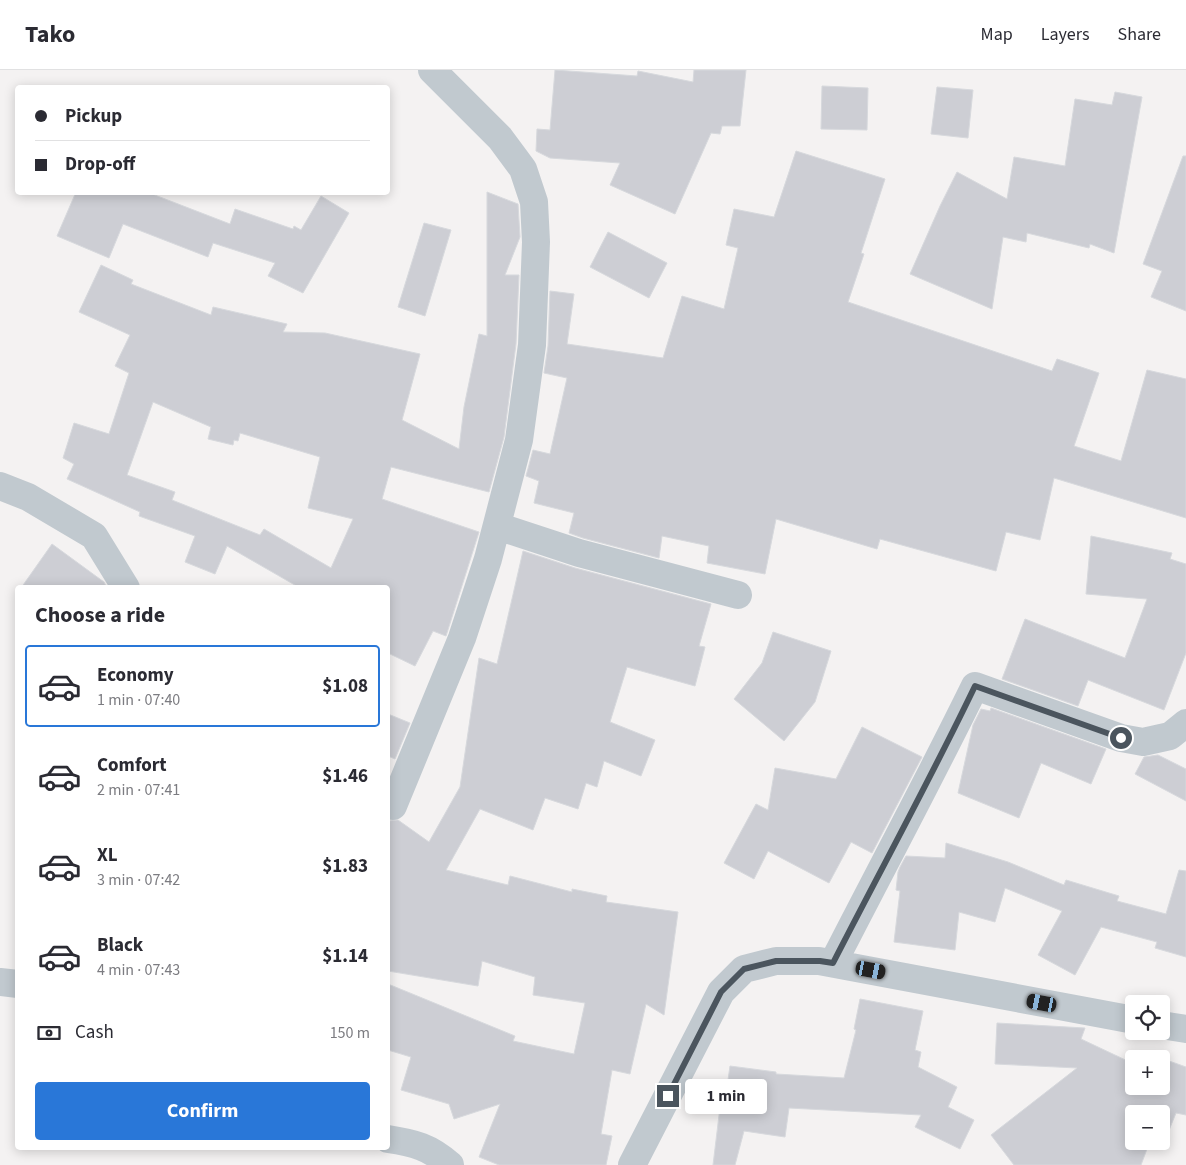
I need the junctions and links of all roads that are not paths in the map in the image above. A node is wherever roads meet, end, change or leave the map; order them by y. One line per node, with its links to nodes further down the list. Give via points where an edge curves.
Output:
1 (432, 70): 3 (street, via 500,138 523,169 534,202 536,242 532,345 519,440)
2 (0, 486): 4 (street, via 28,497 94,536)
3 (497, 526): 5 (street, via 579,553); 7 (street, via 462,638)
4 (124, 585)
5 (738, 595)
6 (1186, 723): 8 (street, via 1170,736 1142,742 1121,738 975,686)
7 (393, 806)
8 (833, 963): 11 (street); 16 (street, via 776,961 744,969 721,992)
9 (0, 982): 10 (street)
10 (15, 984)
11 (1125, 1018)
12 (1170, 1026): 13 (street)
13 (1186, 1029)
14 (390, 1139): 15 (street, via 436,1152)
15 (450, 1165)
16 (632, 1165)

